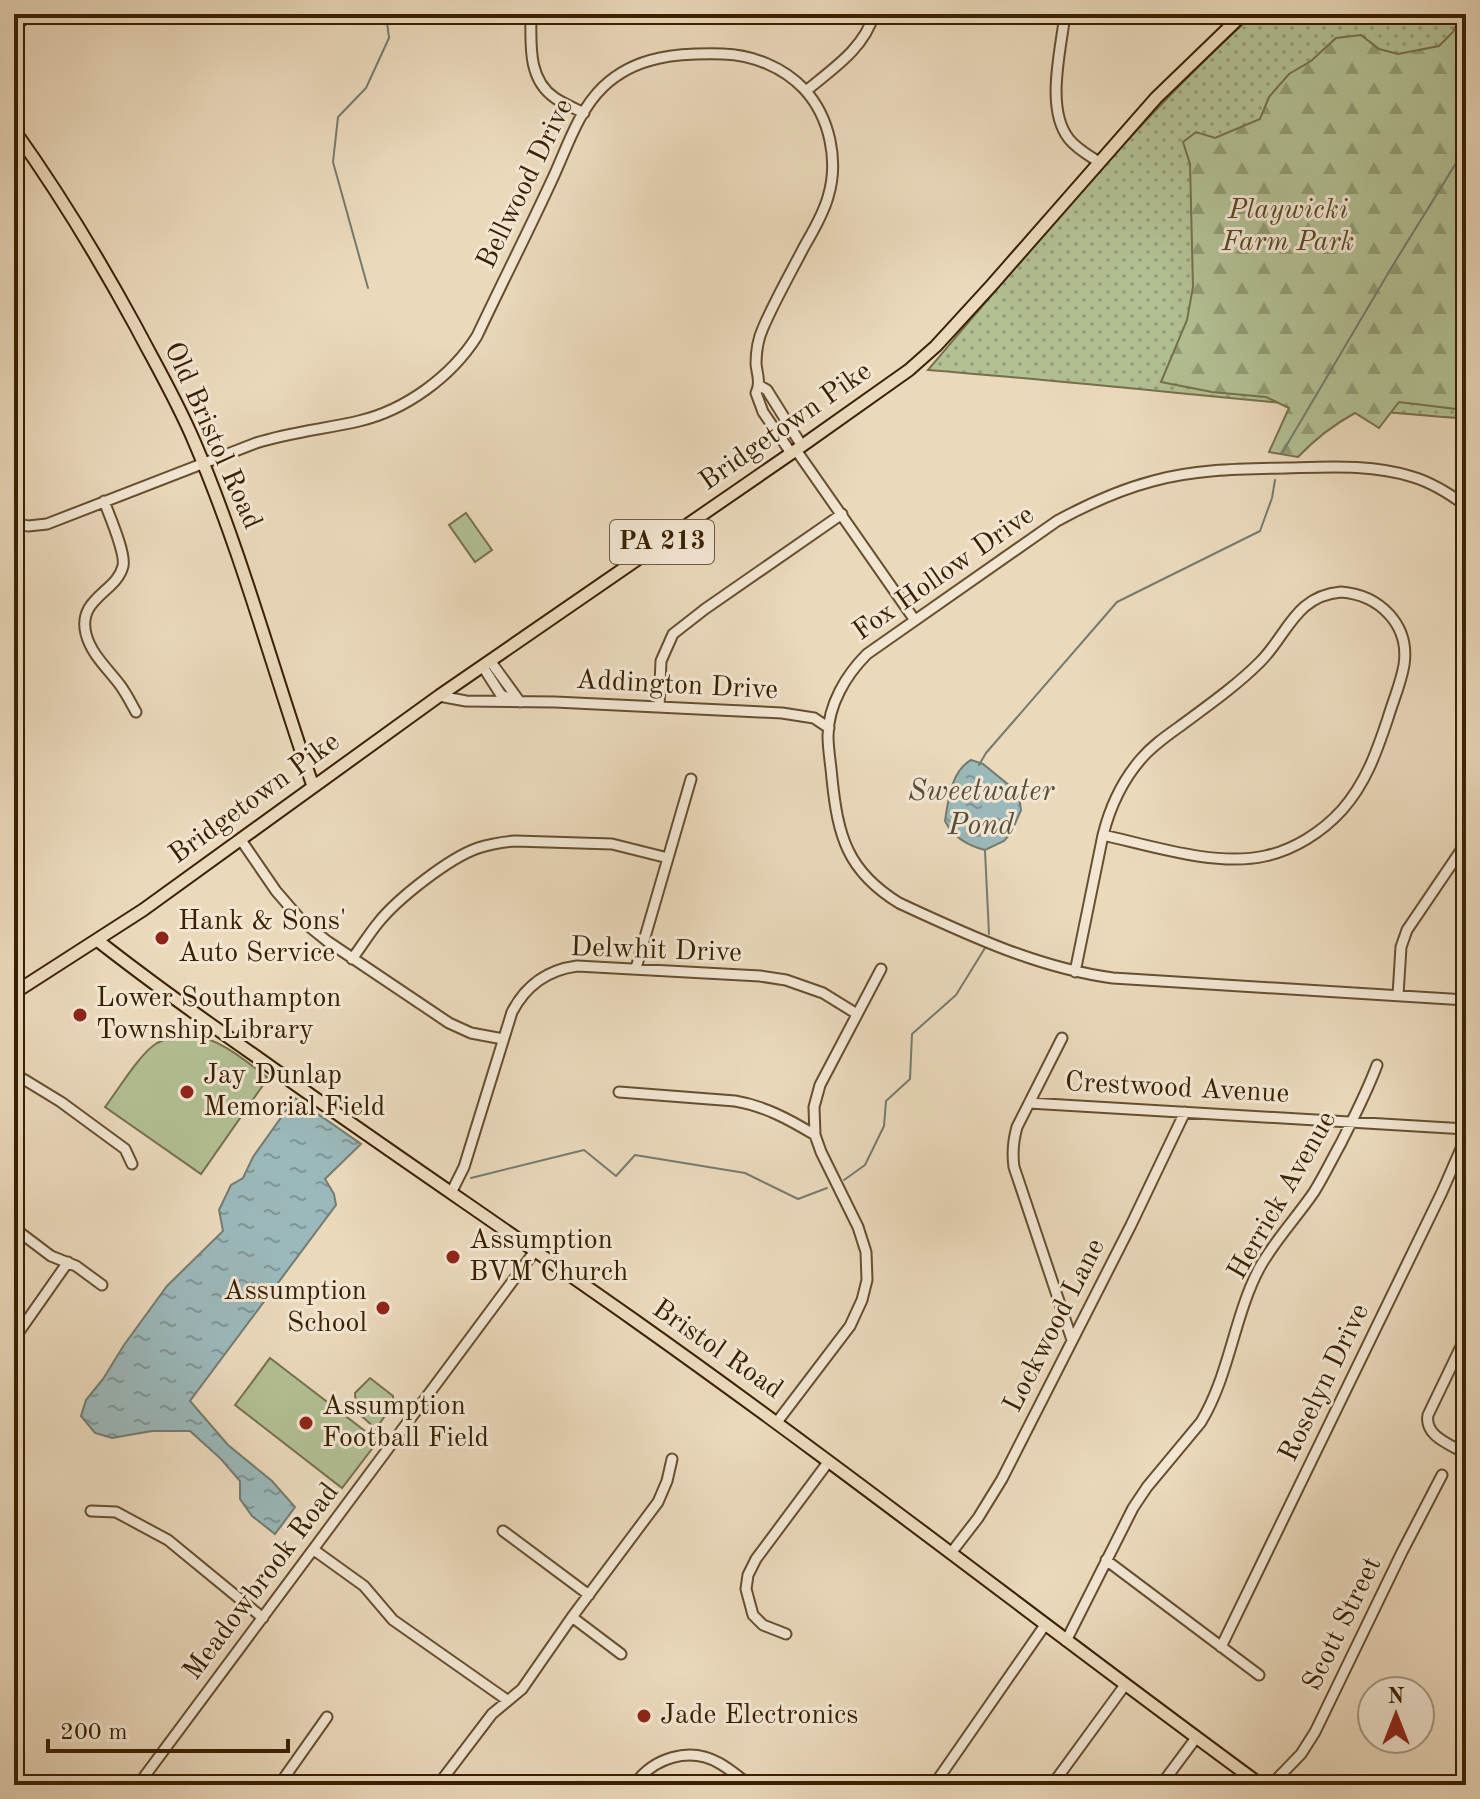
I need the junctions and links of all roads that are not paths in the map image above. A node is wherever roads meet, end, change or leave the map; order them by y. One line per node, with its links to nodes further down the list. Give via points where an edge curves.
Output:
1 (531, 14): 6 (street, via 535,73 555,98)
2 (874, 14): 5 (street, via 857,46)
3 (1065, 14): 8 (street, via 1058,118 1075,146)
4 (1243, 14): 8 (main road, Bridgetown Pike / PA 213)
5 (806, 91): 6 (street, Bellwood Drive, via 763,61 725,54 669,55 617,76); 9 (street, Bellwood Drive, via 827,129 832,156 829,195 761,332 756,355 761,407)
6 (584, 113): 10 (street, Bellwood Drive, via 477,336 447,374 381,415 270,439)
7 (14, 130): 10 (main road, Old Bristol Road, via 117,292)
8 (1099, 162): 9 (main road, Bridgetown Pike / PA 213, via 936,346)
9 (796, 450): 13 (street, Bellwood Drive); 16 (main road, Bridgetown Pike / PA 213)
10 (203, 463): 11 (street, Bellwood Drive); 23 (main road, Old Bristol Road)
11 (104, 501): 14 (street, Bellwood Drive, via 47,524); 20 (street, via 123,565 93,602 85,625 90,644)
12 (1466, 506): 15 (street, Fox Hollow Drive, via 1415,477 1367,468 1217,470 1173,476 1117,493 1057,521)
13 (842, 514): 15 (street, Bellwood Drive); 19 (street, via 673,634 661,661)
14 (14, 523)
15 (914, 619): 21 (street, Fox Hollow Drive, via 857,664 836,698)
16 (487, 664): 17 (main road, Bridgetown Pike / PA 213); 18 (street, via 501,695)
17 (439, 696): 18 (street, Addington Drive); 23 (main road, Bridgetown Pike / PA 213)
18 (520, 702): 19 (street, Addington Drive)
19 (659, 707): 21 (street, Addington Drive, via 782,713 814,718)
20 (136, 712)
21 (829, 728): 32 (street, Fox Hollow Drive, via 841,835 873,884 917,911 1021,956)
22 (691, 779): 27 (street)
23 (313, 786): 25 (main road, Bridgetown Pike / PA 213)
24 (1103, 835): 24 (street, via 1239,860 1267,856 1315,834 1351,799 1376,752 1404,664 1394,620 1381,606 1351,593 1333,593 1306,605 1249,673 1144,756 1116,798); 32 (street)
25 (241, 840): 28 (main road, Bridgetown Pike / PA 213); 29 (street, via 301,920)
26 (1466, 843): 34 (street, via 1407,930)
27 (668, 858): 29 (street, via 612,844 515,841 477,848 394,905); 30 (street)
28 (97, 940): 33 (main road, Bridgetown Pike / PA 213); 49 (main road, Bristol Road)
29 (352, 959): 38 (street, via 456,1027)
30 (636, 968): 36 (street, Delwhit Drive, via 786,980 823,993); 38 (street, Delwhit Drive, via 577,966 547,974 517,1003)
31 (881, 969): 36 (street)
32 (1075, 972): 34 (street, Fox Hollow Drive)
33 (14, 993)
34 (1398, 995): 35 (street, Fox Hollow Drive)
35 (1466, 1000)
36 (857, 1014): 46 (street, via 816,1096)
37 (1062, 1038): 42 (street)
38 (503, 1039): 49 (street, Delwhit Drive)
39 (1377, 1065): 44 (street, Herrick Avenue)
40 (14, 1075): 48 (street, via 125,1149)
41 (619, 1092): 46 (street, via 754,1104)
42 (1029, 1103): 43 (street, Crestwood Avenue); 56 (street, via 1014,1137 1014,1167)
43 (1185, 1112): 44 (street, Crestwood Avenue); 56 (street, Lockwood Lane)
44 (1352, 1122): 45 (street, Crestwood Avenue); 66 (street, Herrick Avenue, via 1314,1193 1260,1268 1208,1411 1139,1498)
45 (1466, 1129)
46 (815, 1135): 57 (street, via 858,1227 867,1280 850,1326)
47 (1466, 1137): 73 (street, Roselyn Drive)
48 (132, 1164)
49 (451, 1193): 51 (main road, Bristol Road)
50 (14, 1228): 52 (street)
51 (535, 1251): 57 (main road, Bristol Road); 64 (street, Meadowbrook Road)
52 (68, 1262): 53 (street); 55 (street)
53 (102, 1285)
54 (1466, 1336): 58 (street, via 1427,1419 1430,1431)
55 (14, 1339)
56 (1072, 1340): 65 (street, Lockwood Lane, via 996,1489)
57 (777, 1422): 60 (main road, Bristol Road)
58 (1466, 1454)
59 (672, 1459): 67 (street, via 658,1502)
60 (829, 1461): 65 (main road, Bristol Road); 71 (street, via 748,1575 753,1615)
61 (1442, 1475): 89 (street, Scott Street, via 1315,1732)
62 (91, 1511): 69 (street, via 116,1512 168,1540)
63 (503, 1531): 67 (street)
64 (314, 1550): 69 (street, Meadowbrook Road); 77 (street, via 364,1586 393,1620)
65 (951, 1553): 70 (main road, Bristol Road)
66 (1106, 1560): 72 (street, Herrick Avenue); 73 (street)
67 (589, 1595): 68 (street)
68 (572, 1617): 74 (street); 77 (street, via 522,1689)
69 (263, 1618): 80 (street, Meadowbrook Road)
70 (1045, 1625): 72 (main road, Bristol Road); 85 (street)
71 (786, 1634)
72 (1066, 1641): 76 (main road, Bristol Road)
73 (1221, 1647): 75 (street)
74 (621, 1654)
75 (1259, 1675)
76 (1125, 1685): 79 (main road, Bristol Road); 86 (street)
77 (507, 1700): 82 (street)
78 (327, 1717): 81 (street)
79 (1196, 1738): 87 (street); 88 (main road, Bristol Road)
80 (138, 1785)
81 (279, 1785)
82 (438, 1785)
83 (634, 1785): 84 (street, via 656,1764 690,1755 721,1764)
84 (750, 1785)
85 (934, 1785)
86 (1052, 1785)
87 (1161, 1785)
88 (1261, 1785)
89 (1271, 1785)

